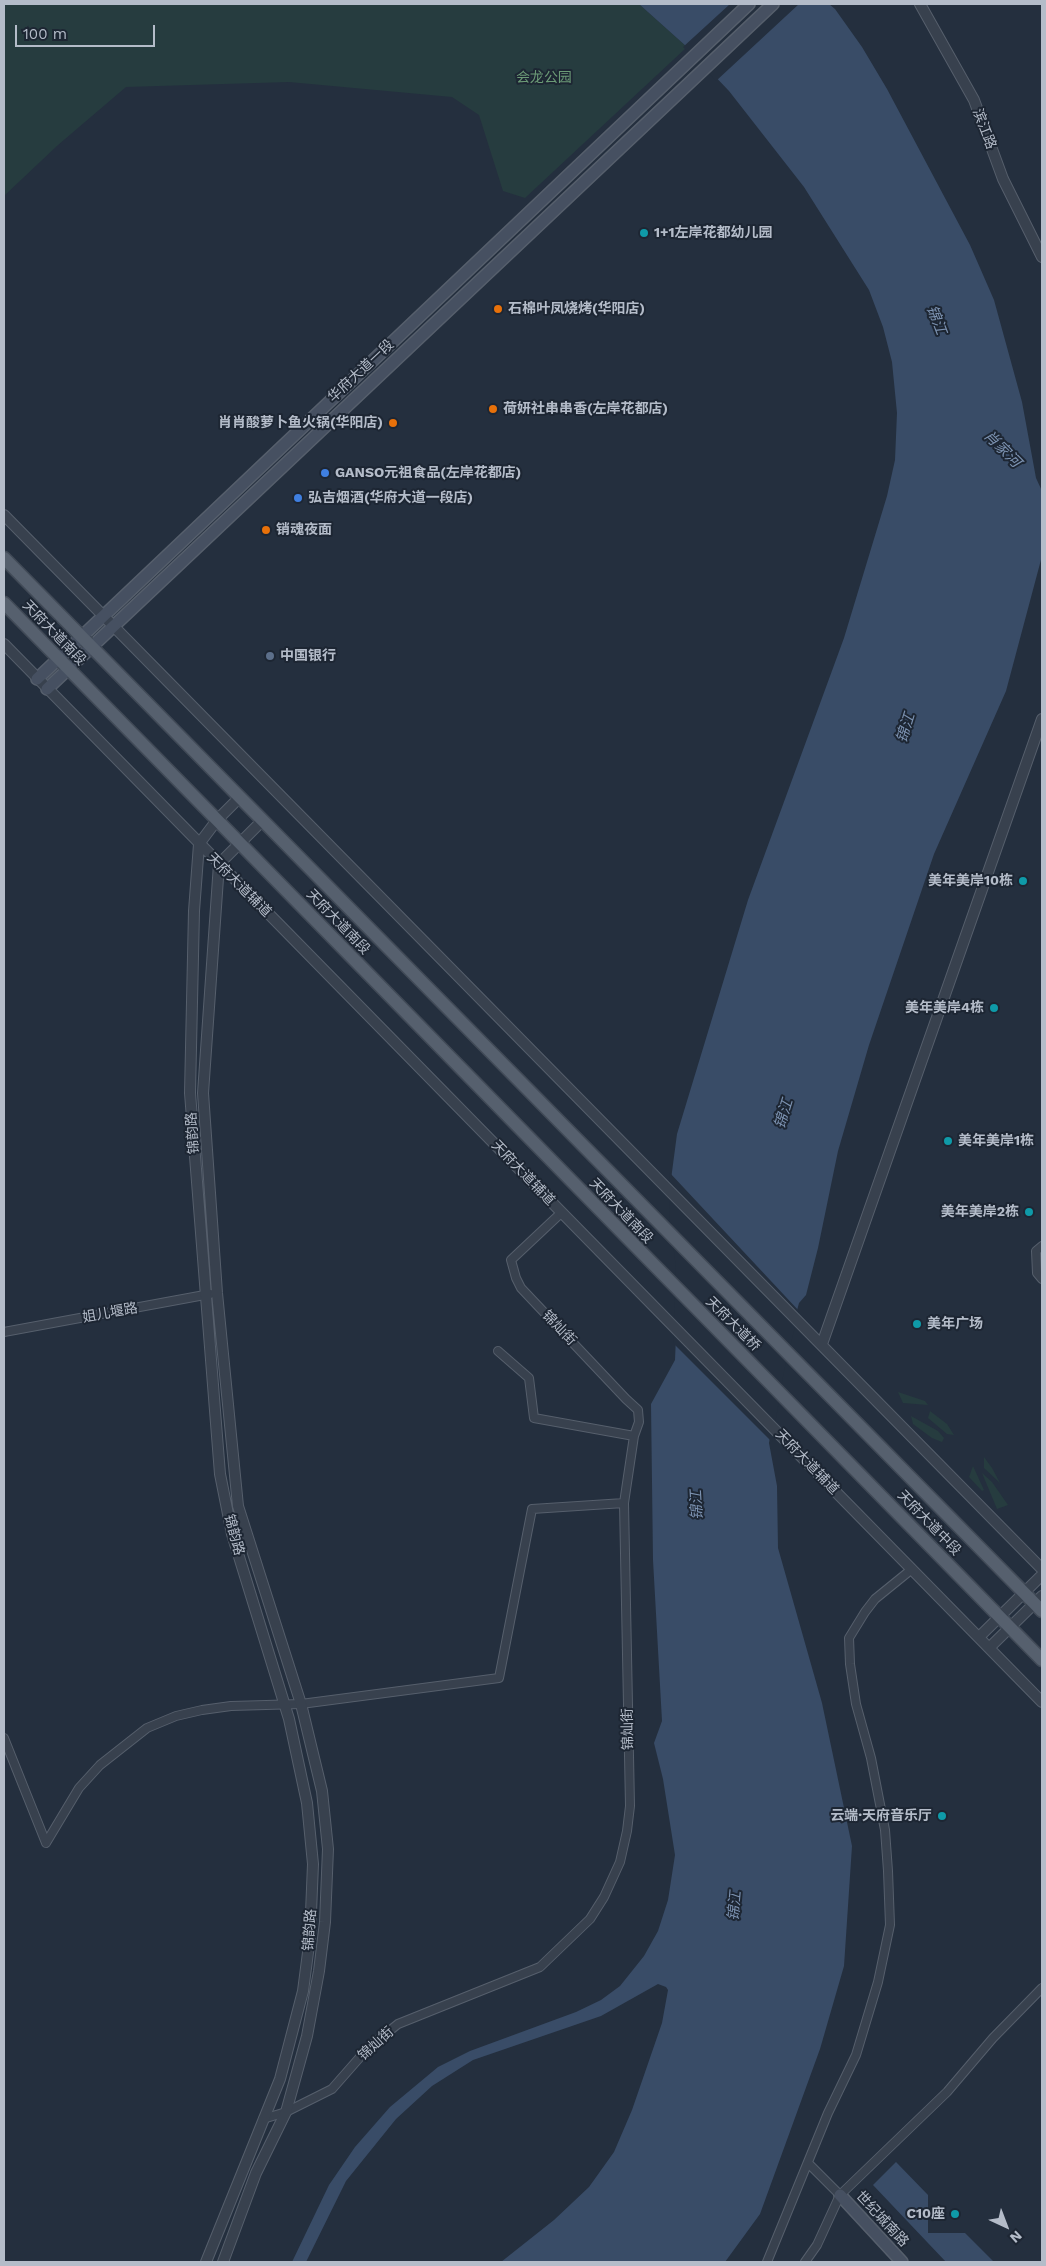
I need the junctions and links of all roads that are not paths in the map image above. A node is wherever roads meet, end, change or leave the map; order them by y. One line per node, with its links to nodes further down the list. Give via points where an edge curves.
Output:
1 (749, 4): 8 (main road)
2 (773, 4): 9 (main road, 华府大道一段)
3 (920, 4): 4 (street, 滨江路, via 974,100 1003,179)
4 (1042, 257)
5 (4, 515): 8 (street)
6 (4, 558): 10 (main road, 天府大道南段)
7 (4, 604): 13 (main road, 天府大道南段)
8 (103, 616): 9 (street); 10 (main road)
9 (114, 626): 12 (main road, 华府大道一段); 31 (street)
10 (81, 637): 12 (main road, 天府大道南段); 13 (main road)
11 (4, 644): 15 (street, 天府大道辅道)
12 (92, 647): 14 (main road, 华府大道一段); 18 (main road, 天府大道南段)
13 (58, 659): 14 (main road, 天府大道南段); 15 (main road)
14 (68, 669): 16 (main road, 华府大道一段); 19 (main road, 天府大道南段)
15 (37, 679): 16 (street, 天府大道辅道)
16 (47, 689): 21 (street, 天府大道辅道)
17 (1042, 719): 31 (street)
18 (239, 798): 19 (street); 20 (main road, 天府大道南段)
19 (217, 820): 21 (street); 22 (main road, 天府大道南段)
20 (262, 821): 22 (street); 33 (main road, 天府大道南段)
21 (200, 844): 23 (street, 天府大道辅道); 29 (street, 锦韵路, via 194,911 189,1058)
22 (240, 844): 23 (street); 26 (main road, 天府大道南段)
23 (219, 864): 24 (street, 天府大道辅道); 28 (street, 锦韵路, via 203,1093)
24 (561, 1213): 35 (street, 锦灿街, via 512,1260 516,1278 520,1288 638,1410 639,1422); 38 (street, 天府大道辅道)
25 (1042, 1246): 27 (street, via 1036,1251 1037,1273)
26 (650, 1261): 34 (main road, 天府大道桥)
27 (1042, 1278)
28 (217, 1293): 29 (street, 姐儿堰路); 48 (street, 锦韵路, via 238,1506)
29 (204, 1295): 30 (street, 姐儿堰路); 49 (street, 锦韵路, via 220,1474 232,1534)
30 (4, 1332)
31 (822, 1344): 37 (street)
32 (498, 1350): 35 (street, via 529,1378 534,1418)
33 (801, 1365): 40 (main road, 天府大道中段)
34 (794, 1408): 42 (main road, 天府大道中段)
35 (634, 1436): 36 (street, 锦灿街)
36 (624, 1502): 48 (street, via 532,1509 499,1678); 52 (street, 锦灿街, via 630,1806 620,1862 604,1897 590,1919 540,1967 398,2024 368,2048 332,2089)
37 (1042, 1569)
38 (912, 1570): 44 (street, 天府大道辅道); 54 (street, via 875,1599 850,1638 856,1704 871,1758 884,1830 890,1925 872,2006 856,2055)
39 (1042, 1575): 40 (street)
40 (1024, 1593): 41 (main road, 天府大道中段); 42 (street)
41 (1040, 1604): 43 (street)
42 (1000, 1617): 43 (main road, 天府大道中段); 44 (street)
43 (1010, 1627): 45 (street); 46 (main road, 天府大道中段)
44 (978, 1637): 45 (street, 天府大道辅道)
45 (989, 1648): 47 (street, 天府大道辅道)
46 (1042, 1660)
47 (1042, 1702)
48 (300, 1704): 49 (street); 52 (street, 锦韵路, via 322,1791 328,1849 319,1971 307,2036)
49 (285, 1705): 50 (street, via 202,1710 176,1716 148,1728 100,1765 79,1788 46,1842); 53 (street, 锦韵路, via 307,1803 313,1864 310,1937 303,1991 280,2079)
50 (4, 1738)
51 (1042, 1988): 55 (street, via 947,2092)
52 (286, 2112): 53 (street, 锦灿街); 57 (street, 锦韵路, via 256,2173)
53 (263, 2119): 56 (street, 锦韵路)
54 (808, 2163): 55 (street); 58 (street)
55 (840, 2195): 59 (street, via 817,2245); 60 (main road, 世纪城南路)
56 (206, 2262)
57 (223, 2262)
58 (767, 2262)
59 (805, 2262)
60 (902, 2262)

